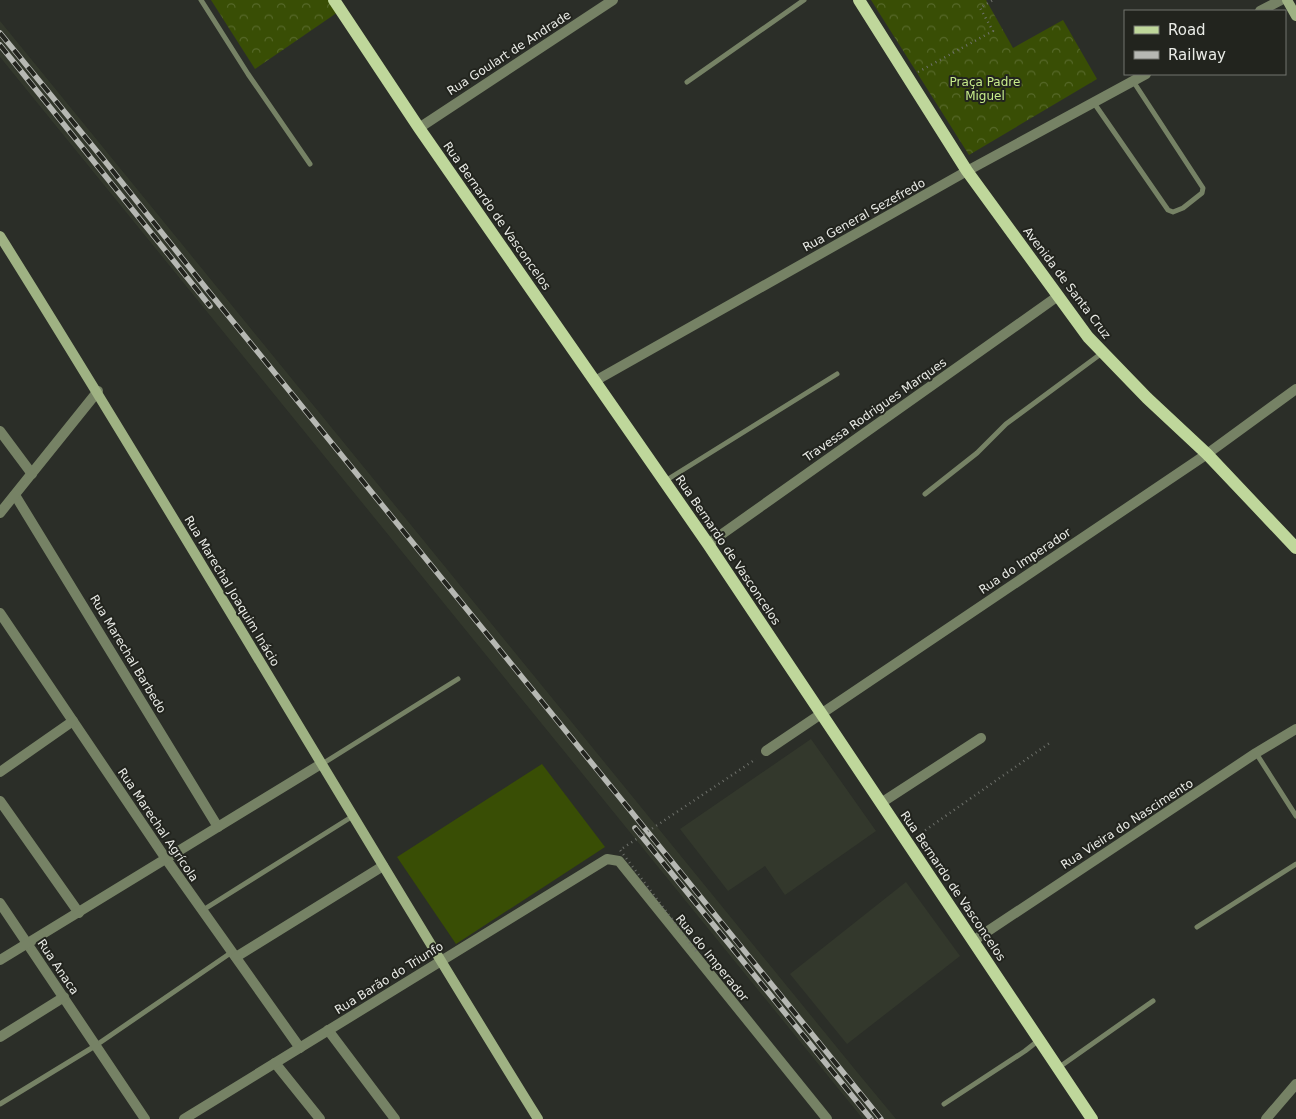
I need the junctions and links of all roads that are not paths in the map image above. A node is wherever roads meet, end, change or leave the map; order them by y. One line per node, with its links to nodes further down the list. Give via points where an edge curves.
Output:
1 (201, 0): 15 (lane)
2 (334, 0): 14 (main road, Rua Bernardo de Vasconcelos)
3 (613, 0): 14 (street, Rua Goulart de Andrade)
4 (804, 0): 12 (lane)
5 (859, 0): 16 (main road, Avenida de Santa Cruz)
6 (1281, 0): 8 (street)
7 (1287, 0): 9 (street)
8 (1262, 10)
9 (1296, 16)
10 (1144, 75): 11 (street, Rua General Sezefredo)
11 (1133, 81): 13 (street, Rua General Sezefredo); 13 (lane, via 1203,188 1202,193 1183,208 1173,212 1168,210)
12 (687, 82)
13 (1094, 103): 16 (street, Rua General Sezefredo)
14 (419, 128): 21 (main road, Rua Bernardo de Vasconcelos)
15 (310, 164)
16 (967, 172): 18 (main road, Avenida de Santa Cruz); 21 (street, Rua General Sezefredo)
17 (0, 236): 23 (street, Rua Marechal Joaquim Inácio)
18 (1058, 296): 19 (main road, Avenida de Santa Cruz); 31 (street, Travessa Rodrigues Marques)
19 (1102, 353): 25 (main road, Avenida de Santa Cruz); 28 (lane, via 1006,424 977,453)
20 (837, 374): 27 (lane)
21 (595, 381): 27 (main road, Rua Bernardo de Vasconcelos)
22 (1296, 389): 25 (street, Rua do Imperador)
23 (98, 391): 26 (street); 41 (street, Rua Marechal Joaquim Inácio)
24 (0, 430): 26 (street)
25 (1207, 454): 32 (main road, Avenida de Santa Cruz); 35 (street, Rua do Imperador)
26 (32, 474): 29 (street)
27 (665, 481): 31 (main road, Rua Bernardo de Vasconcelos)
28 (925, 494)
29 (16, 495): 30 (street); 47 (street, Rua Marechal Barbedo)
30 (0, 513)
31 (708, 544): 35 (main road, Rua Bernardo de Vasconcelos)
32 (1296, 548)
33 (0, 613): 36 (street, Rua Marechal Agrícola)
34 (458, 679): 41 (lane)
35 (822, 714): 39 (street, Rua do Imperador); 44 (main road, Rua Bernardo de Vasconcelos)
36 (72, 721): 42 (street); 48 (street, Rua Marechal Agrícola)
37 (1296, 729): 40 (street, Rua Vieira do Nascimento)
38 (981, 738): 44 (street)
39 (766, 751)
40 (1256, 753): 46 (lane); 57 (street, Rua Vieira do Nascimento)
41 (321, 764): 45 (street, Rua Marechal Joaquim Inácio); 47 (street)
42 (0, 772)
43 (0, 801): 54 (street)
44 (881, 803): 57 (main road, Rua Bernardo de Vasconcelos)
45 (352, 816): 51 (street, Rua Marechal Joaquim Inácio); 53 (lane)
46 (1296, 816)
47 (218, 827): 48 (street)
48 (166, 859): 53 (street, Rua Marechal Agrícola); 54 (street)
49 (607, 859): 60 (street, Rua Barão do Triunfo); 78 (street, Rua do Imperador, via 619,861)
50 (1296, 864): 55 (lane)
51 (383, 866): 58 (street); 60 (street, Rua Marechal Joaquim Inácio)
52 (0, 903): 56 (street, Rua Anaca)
53 (202, 911): 58 (street, Rua Marechal Agrícola)
54 (79, 913): 56 (street)
55 (1197, 928)
56 (27, 943): 59 (street); 61 (street, Rua Anaca)
57 (976, 946): 65 (main road, Rua Bernardo de Vasconcelos)
58 (234, 955): 66 (lane); 67 (street, Rua Marechal Agrícola)
59 (0, 960)
60 (440, 962): 63 (street, Rua Barão do Triunfo); 77 (street, Rua Marechal Joaquim Inácio)
61 (64, 997): 64 (street); 66 (street, Rua Anaca)
62 (1152, 1001): 69 (lane)
63 (328, 1030): 67 (street, Rua Barão do Triunfo); 76 (street)
64 (0, 1037)
65 (1039, 1039): 69 (main road, Rua Bernardo de Vasconcelos); 72 (lane)
66 (96, 1046): 71 (lane); 73 (street, Rua Anaca)
67 (300, 1048): 68 (street, Rua Barão do Triunfo)
68 (275, 1063): 74 (street, Rua Barão do Triunfo); 75 (street)
69 (1058, 1068): 79 (main road, Rua Bernardo de Vasconcelos)
70 (1296, 1084): 80 (street)
71 (0, 1104)
72 (944, 1104)
73 (145, 1119)
74 (184, 1119)
75 (320, 1119)
76 (395, 1119)
77 (538, 1119)
78 (827, 1119)
79 (1092, 1119)
80 (1266, 1119)

